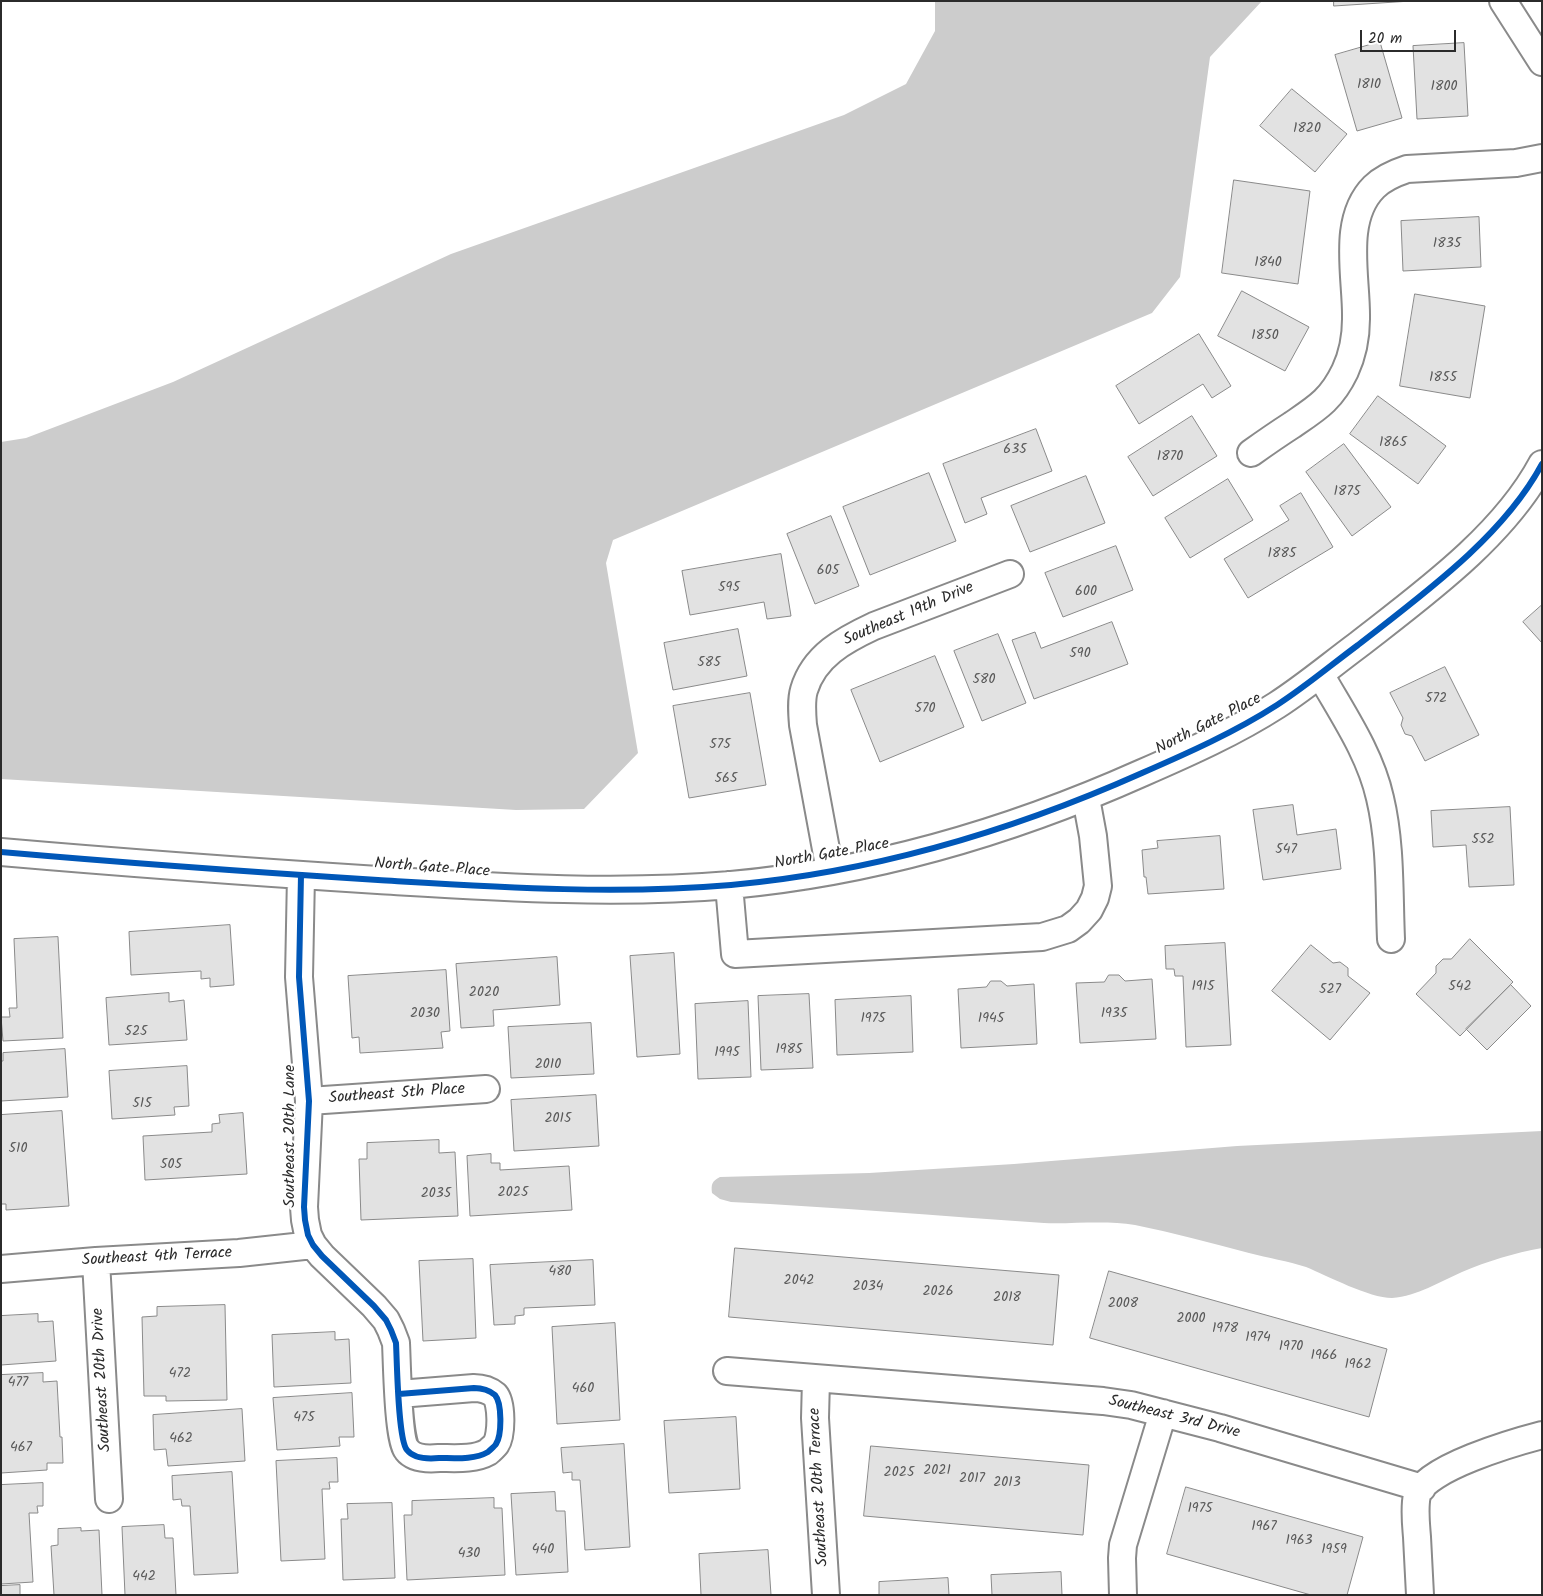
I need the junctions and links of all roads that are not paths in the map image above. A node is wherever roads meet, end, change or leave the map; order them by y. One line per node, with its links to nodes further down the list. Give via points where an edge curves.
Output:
1 (1504, 1): 2 (street)
2 (1542, 62)
3 (1542, 158): 4 (street, via 1516,163 1407,169 1374,186 1364,198 1353,235 1356,322 1346,369 1319,407)
4 (1251, 453)
5 (1539, 476): 7 (street, North Gate Place, via 1498,525 1431,587)
6 (1010, 574): 10 (street, Southeast 19th Drive, via 852,636 825,655 812,672 804,690 803,724)
7 (1320, 674): 8 (street, North Gate Place, via 1229,732); 13 (street, via 1367,759 1380,797 1387,846)
8 (1086, 798): 10 (street, North Gate Place, via 908,856); 12 (street, via 1094,836 1098,886 1095,898 1089,910 1068,929 1042,937 735,954)
9 (1, 852): 11 (street, North Gate Place)
10 (830, 871): 12 (street, North Gate Place)
11 (300, 875): 12 (street, North Gate Place, via 561,890); 15 (street, Southeast 20th Lane, via 299,977)
12 (729, 885)
13 (1391, 939)
14 (486, 1090): 15 (street, Southeast 5th Place)
15 (308, 1101): 16 (street, Southeast 20th Lane, via 304,1207 308,1235)
16 (313, 1245): 17 (street, Southeast 4th Terrace, via 239,1253); 21 (street, Southeast 20th Lane, via 386,1320 396,1344)
17 (96, 1261): 18 (street, Southeast 4th Terrace); 25 (street, Southeast 20th Drive)
18 (1, 1269)
19 (727, 1371): 20 (street, Southeast 3rd Drive)
20 (816, 1379): 22 (street, Southeast 3rd Drive, via 1103,1401); 26 (street, Southeast 20th Terrace, via 815,1418)
21 (399, 1394)
22 (1163, 1413): 24 (street, Southeast 3rd Drive); 27 (street, via 1123,1545)
23 (1542, 1435): 24 (street, via 1451,1467 1426,1481)
24 (1422, 1488): 28 (street, via 1417,1494 1416,1518)
25 (109, 1499)
26 (826, 1595)
27 (1123, 1595)
28 (1420, 1595)

